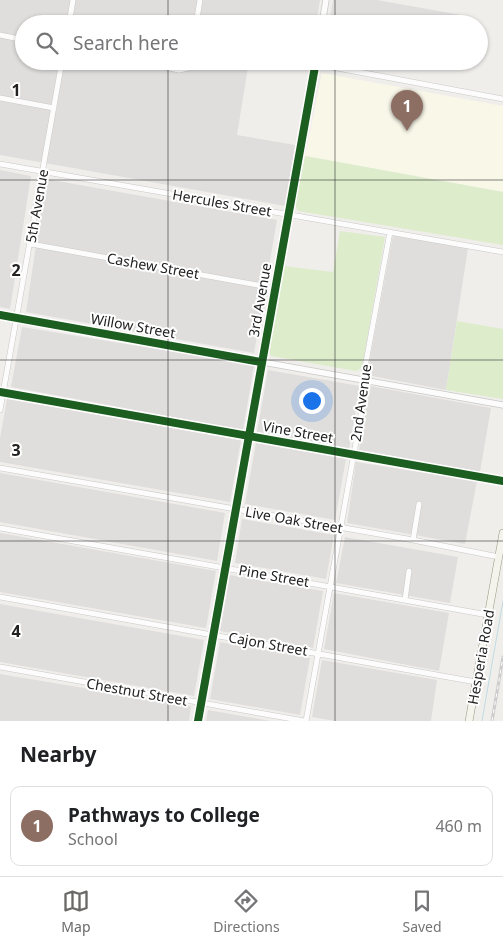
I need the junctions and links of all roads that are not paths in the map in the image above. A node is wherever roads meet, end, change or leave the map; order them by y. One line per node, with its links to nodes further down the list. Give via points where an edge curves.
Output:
1 (72, 0): 4 (street)
2 (200, 0): 5 (street)
3 (326, 0): 6 (street)
4 (70, 15)
5 (198, 15)
6 (324, 15)
7 (0, 35): 8 (street)
8 (15, 38)
9 (60, 70): 14 (street, 5th Avenue)
10 (315, 70): 17 (street, 3rd Avenue)
11 (352, 70): 13 (street)
12 (0, 98): 14 (street)
13 (503, 99)
14 (54, 108): 16 (street, 5th Avenue)
15 (0, 164): 16 (street, Hercules Street)
16 (43, 172): 17 (street, Hercules Street); 19 (street, 5th Avenue)
17 (288, 214): 18 (street, Hercules Street); 21 (street, 3rd Avenue)
18 (390, 232): 20 (street, Hercules Street); 25 (street, 2nd Avenue, via 364,373)
19 (31, 244): 21 (street, Cashew Street); 23 (street, 5th Avenue)
20 (503, 252)
21 (274, 288): 24 (street, 3rd Avenue)
22 (0, 315): 23 (street, Willow Street)
23 (16, 318): 24 (street, Willow Street); 26 (street, 5th Avenue)
24 (261, 362): 25 (street, Willow Street); 29 (street, 3rd Avenue)
25 (367, 381): 27 (street, Willow Street); 30 (street, 2nd Avenue)
26 (2, 393): 28 (street, 5th Avenue); 29 (street, Vine Street)
27 (503, 405)
28 (0, 410)
29 (248, 436): 30 (street, Vine Street); 34 (street, 3rd Avenue)
30 (353, 455): 32 (street, Vine Street); 36 (street, 2nd Avenue)
31 (0, 468): 34 (street, Live Oak Street)
32 (503, 481)
33 (419, 504): 38 (street)
34 (235, 510): 36 (street, Live Oak Street); 40 (street, 3rd Avenue)
35 (0, 528): 40 (street, Pine Street)
36 (340, 528): 38 (street, Live Oak Street); 42 (street, 2nd Avenue)
37 (503, 533): 39 (main road, Hesperia Road)
38 (413, 540): 39 (street, Live Oak Street)
39 (499, 557): 45 (main road, Hesperia Road)
40 (225, 568): 42 (street, Pine Street); 46 (street, 3rd Avenue)
41 (409, 571): 44 (street)
42 (329, 586): 44 (street, Pine Street); 47 (street, 2nd Avenue)
43 (0, 597): 46 (street, Cajon Street)
44 (405, 600): 45 (street, Pine Street)
45 (488, 615): 49 (main road, Hesperia Road)
46 (213, 635): 47 (street, Cajon Street); 50 (street, 3rd Avenue)
47 (319, 653): 49 (street, Cajon Street); 52 (street, 2nd Avenue)
48 (0, 667): 50 (street, Chestnut Street)
49 (476, 682): 53 (main road, Hesperia Road)
50 (201, 703): 51 (street, 3rd Avenue); 52 (street, Chestnut Street)
51 (198, 721)
52 (305, 721)
53 (469, 721)

